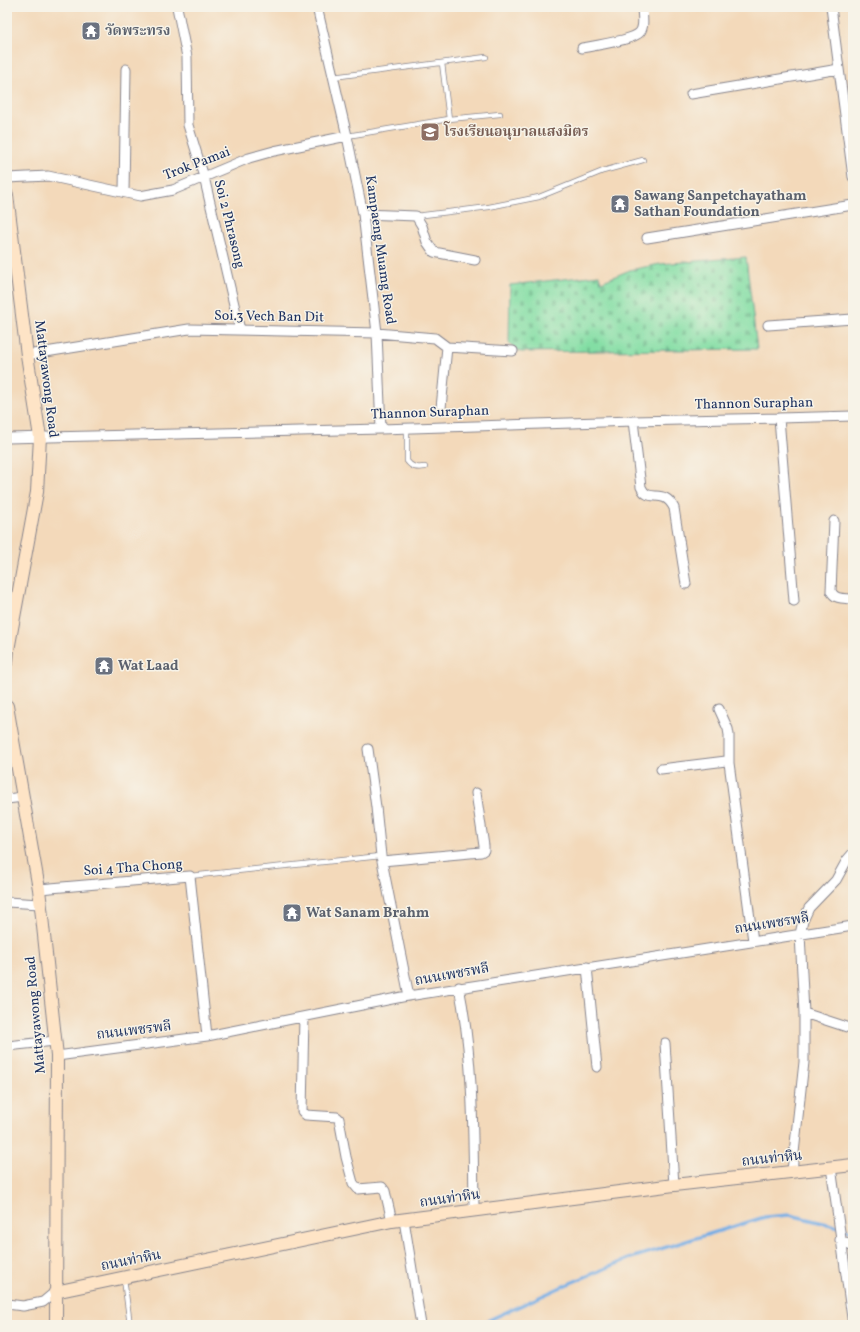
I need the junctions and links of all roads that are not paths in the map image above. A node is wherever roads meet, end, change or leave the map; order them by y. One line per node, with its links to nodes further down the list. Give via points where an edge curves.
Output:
1 (177, 7): 16 (street, Soi 2 Phrasong, via 187,57 188,125)
2 (317, 7): 10 (street, Kampaeng Muamg Road)
3 (642, 7): 5 (street, via 640,33)
4 (831, 7): 9 (street)
5 (582, 48)
6 (486, 57): 7 (lane)
7 (442, 63): 10 (lane); 13 (lane)
8 (126, 69): 19 (street)
9 (839, 69): 11 (street); 17 (street)
10 (333, 78): 14 (street, Kampaeng Muamg Road)
11 (691, 94)
12 (500, 114): 13 (lane)
13 (449, 119): 14 (lane)
14 (347, 136): 16 (street, Trok Pamai, via 249,158); 22 (street, Kampaeng Muamg Road)
15 (643, 160): 23 (lane, via 603,171 539,197 489,207)
16 (204, 177): 19 (street, Trok Pamai, via 173,190 140,196); 28 (street, Soi 2 Phrasong)
17 (853, 177)
18 (7, 178): 19 (street, Trok Pamai, via 48,176)
19 (124, 192)
20 (7, 195): 32 (street, Mattayawong Road)
21 (853, 205): 24 (street)
22 (363, 214): 23 (street); 29 (street, Kampaeng Muamg Road)
23 (416, 216): 25 (street, via 434,252)
24 (647, 238)
25 (475, 260)
26 (853, 319): 27 (street)
27 (768, 324)
28 (240, 330): 29 (street, Soi.3 Vech Ban Dit); 32 (street, Soi.3 Vech Ban Dit, via 189,329)
29 (377, 333): 30 (street, Soi.3 Vech Ban Dit, via 435,338); 38 (street, Kampaeng Muamg Road)
30 (448, 347): 31 (street); 33 (street)
31 (513, 351)
32 (27, 354): 39 (street, Mattayawong Road)
33 (441, 408)
34 (853, 416): 35 (street, Thannon Suraphan)
35 (779, 418): 36 (street, Thannon Suraphan); 45 (street)
36 (633, 421): 37 (street, Thannon Suraphan); 43 (street, via 641,487 648,496 668,498 674,508)
37 (407, 428): 38 (street, Thannon Suraphan); 41 (lane, via 408,461 416,468)
38 (381, 429): 39 (street, Thannon Suraphan)
39 (40, 437): 40 (street, Thannon Suraphan); 46 (street, Mattayawong Road, via 38,492)
40 (7, 438)
41 (425, 467)
42 (834, 521): 44 (street, via 831,591 837,597)
43 (686, 584)
44 (853, 599)
45 (794, 601)
46 (7, 653)
47 (7, 706): 53 (street, Mattayawong Road)
48 (719, 709): 50 (street, via 728,729)
49 (368, 749): 56 (street)
50 (729, 763): 51 (street, via 726,761); 63 (street)
51 (661, 769)
52 (476, 793): 56 (street, via 484,850)
53 (23, 797): 54 (street); 58 (street, Mattayawong Road)
54 (7, 799)
55 (853, 853): 62 (street, via 836,880 809,908)
56 (382, 858): 57 (lane); 66 (street)
57 (190, 876): 58 (street, Soi 4 Tha Chong); 70 (street, Soi 4 Tha Chong)
58 (39, 890): 60 (street, Mattayawong Road)
59 (7, 902): 60 (street)
60 (40, 904): 71 (street, Mattayawong Road)
61 (853, 926): 62 (street, ถนนเพชรพลี)
62 (800, 934): 63 (street, ถนนเพชรพลี); 67 (street)
63 (753, 941): 64 (street, ถนนเพชรพลี)
64 (587, 967): 65 (street, ถนนเพชรพลี); 75 (street)
65 (459, 987): 66 (street, ถนนเพชรพลี); 80 (street, via 470,1066)
66 (409, 996): 68 (street, ถนนเพชรพลี)
67 (804, 1013): 69 (street); 78 (street, via 804,1062)
68 (304, 1017): 70 (street, ถนนเพชรพลี); 81 (street, via 302,1111 306,1115 339,1119 353,1183 358,1189 382,1187)
69 (853, 1029)
70 (207, 1036): 74 (street, ถนนเพชรพลี)
71 (55, 1040): 73 (street); 74 (street, Mattayawong Road)
72 (665, 1043): 79 (street)
73 (7, 1046)
74 (57, 1056): 85 (street, Mattayawong Road)
75 (597, 1067)
76 (853, 1165): 77 (street, ถนนท่าหิน)
77 (831, 1168): 78 (street, ถนนท่าหิน); 82 (street)
78 (792, 1172): 79 (street, ถนนท่าหิน)
79 (674, 1185): 80 (street, ถนนท่าหิน)
80 (474, 1210): 81 (street, ถนนท่าหิน)
81 (398, 1221): 84 (street, ถนนท่าหิน); 89 (street)
82 (840, 1240): 83 (street); 90 (street)
83 (853, 1247)
84 (123, 1278): 85 (street, ถนนท่าหิน); 88 (lane)
85 (55, 1292): 86 (street, via 42,1302 23,1306); 87 (street, Mattayawong Road)
86 (7, 1304)
87 (56, 1325)
88 (130, 1325)
89 (420, 1325)
90 (853, 1325)

